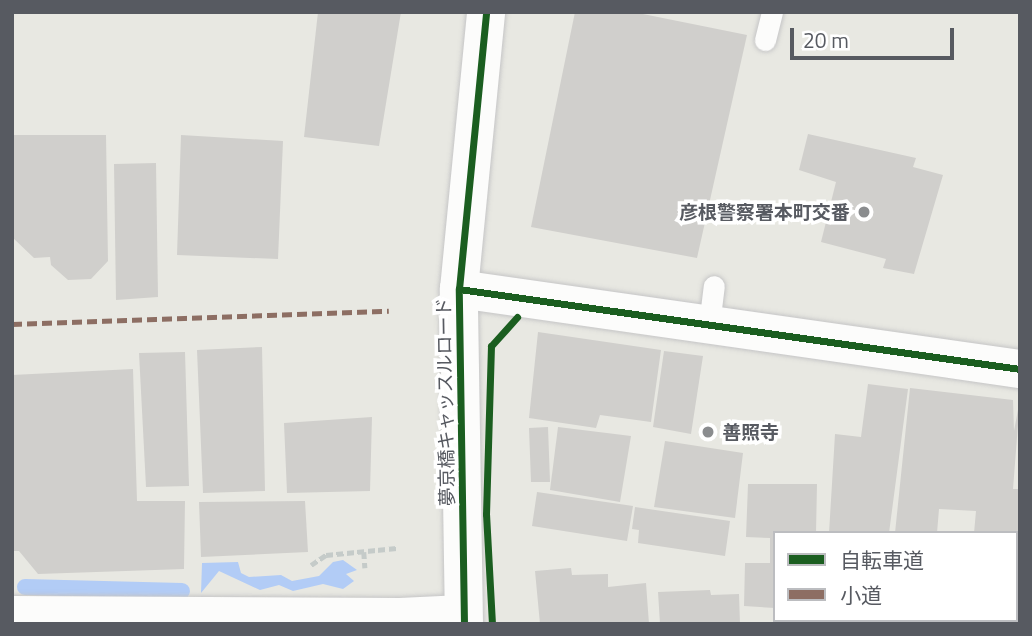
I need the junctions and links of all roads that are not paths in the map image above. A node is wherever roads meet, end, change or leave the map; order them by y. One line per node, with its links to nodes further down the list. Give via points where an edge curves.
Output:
1 (486, 12): 5 (street, 夢京橋キャッスルロード)
2 (772, 12): 3 (lane)
3 (765, 40)
4 (714, 286): 6 (lane)
5 (459, 289): 6 (street); 9 (street, 夢京橋キャッスルロード)
6 (709, 325): 7 (street)
7 (1020, 369)
8 (12, 615): 9 (street)
9 (463, 619)

